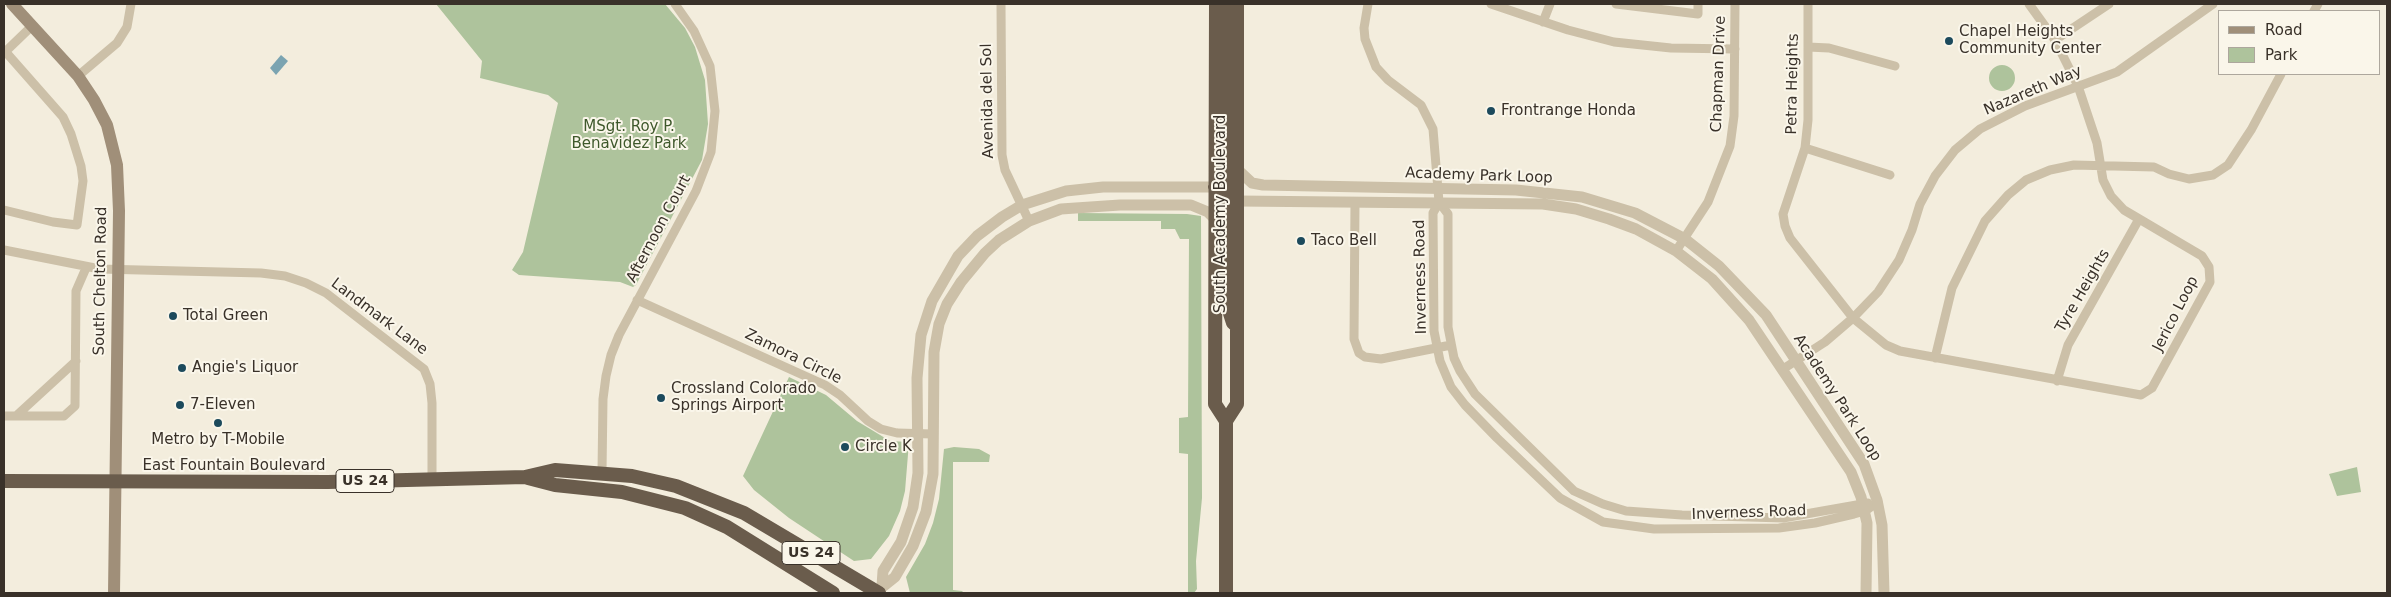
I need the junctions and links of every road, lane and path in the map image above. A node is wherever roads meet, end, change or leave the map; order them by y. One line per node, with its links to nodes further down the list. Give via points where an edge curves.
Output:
1 (12, 4): 19 (main road, South Chelton Road)
2 (132, 4): 26 (street, via 127,27 116,43)
3 (675, 4): 47 (street, Afternoon Court, via 694,31 710,66 714,130 704,172)
4 (1001, 4): 37 (street, Avenida del Sol, via 1002,155 1005,170)
5 (1216, 4): 32 (highway, South Academy Boulevard)
6 (1226, 4): 34 (highway, via 1227,174 1230,188)
7 (1237, 4): 30 (highway, South Academy Boulevard)
8 (1368, 4): 33 (street, via 1364,28 1376,67 1422,105 1430,120 1435,138)
9 (1491, 4): 18 (street)
10 (1550, 4): 18 (street)
11 (1616, 4): 12 (street, via 1698,14)
12 (1698, 4)
13 (1735, 4): 22 (street, Chapman Drive)
14 (1808, 4): 21 (street, Petra Heights)
15 (2029, 4): 20 (street, Jerico Loop)
16 (2109, 4): 20 (street)
17 (2213, 4): 27 (street, Nazareth Way, via 2117,72)
18 (1543, 22): 22 (street, via 1592,37 1633,44)
19 (32, 26): 23 (street); 26 (main road, South Chelton Road)
20 (2055, 40): 27 (street, Jerico Loop)
21 (1808, 47): 24 (street, via 1829,48); 28 (street, Petra Heights)
22 (1735, 49): 42 (street, Chapman Drive, via 1730,146 1708,202)
23 (4, 51): 38 (street, via 63,117 79,158 83,181 77,225)
24 (1895, 66)
25 (2280, 75): 29 (street, via 2228,165 2212,175 2189,179 2154,167)
26 (78, 76): 46 (main road, South Chelton Road, via 102,114 117,165)
27 (2078, 86): 29 (street, Jerico Loop, via 2097,143); 48 (street, Nazareth Way, via 2003,115 1955,150 1935,176 1920,204 1899,260 1878,292)
28 (1805, 148): 31 (street); 48 (street, Petra Heights, via 1784,214 1785,226 1790,238)
29 (2099, 164): 39 (street, Jerico Loop, via 2111,196 2124,210); 52 (street, via 2050,170 2026,180 1985,221 1952,288)
30 (1237, 169): 33 (street, Academy Park Loop, via 1252,183 1263,185); 34 (highway, South Academy Boulevard)
31 (1890, 175)
32 (1215, 187): 37 (street, via 1084,188); 40 (highway, South Academy Boulevard); 49 (highway, via 1227,208 1228,304)
33 (1438, 190): 36 (street); 42 (street, Academy Park Loop, via 1516,190 1582,197 1635,213)
34 (1238, 201): 35 (street, Academy Park Loop); 49 (highway, South Academy Boulevard)
35 (1355, 202): 36 (street, Academy Park Loop); 51 (street, via 1356,346 1365,357 1381,359)
36 (1439, 202): 44 (street, Academy Park Loop, via 1523,202 1576,208 1636,229); 50 (street, Inverness Road, via 1448,214 1448,327); 51 (street, Inverness Road, via 1434,213 1434,332)
37 (1022, 206): 41 (street, Avenida del Sol); 60 (street, via 989,226 967,245 932,301 919,353)
38 (4, 210)
39 (2140, 219): 56 (street, Tyre Heights, via 2068,345); 56 (street, Jerico Loop, via 2202,256 2209,267 2210,282 2147,392 2133,395)
40 (1216, 220): 41 (street, via 1208,212 1191,205 1120,205 1061,209); 59 (highway, South Academy Boulevard, via 1215,404)
41 (1029, 221): 61 (street, via 984,253 947,304 934,352)
42 (1685, 239): 44 (street, Chapman Drive); 54 (street, Academy Park Loop, via 1750,297)
43 (4, 250): 45 (street, Landmark Lane)
44 (1676, 251): 55 (street, Academy Park Loop, via 1726,293)
45 (86, 268): 46 (street, Landmark Lane); 53 (street, via 76,291)
46 (118, 271): 64 (street, Landmark Lane, via 260,273 285,276 326,293 424,369 432,402); 66 (main road, South Chelton Road)
47 (637, 300): 60 (street, Zamora Circle, via 825,385 880,429); 62 (street, Afternoon Court, via 619,335 606,376)
48 (1853, 318): 52 (street, Jerico Loop, via 1886,345); 54 (street, Nazareth Way)
49 (1237, 338): 59 (highway, South Academy Boulevard, via 1237,404)
50 (1451, 345): 51 (street); 68 (street, Inverness Road, via 1460,371 1475,394 1574,491 1603,504 1650,514 1783,518)
51 (1437, 348): 68 (street, Inverness Road, via 1452,387 1484,425 1560,498 1603,522 1654,529 1779,528 1815,524)
52 (1935, 358): 56 (street, Jerico Loop)
53 (76, 361): 58 (street); 58 (street, via 75,406 70,412 64,416)
54 (1796, 361): 55 (street, Nazareth Way); 67 (street, Academy Park Loop, via 1864,464)
55 (1783, 368): 68 (street, Academy Park Loop, via 1850,472)
56 (2057, 380)
57 (4, 416): 58 (street)
58 (16, 416)
59 (1226, 421): 73 (highway, South Academy Boulevard)
60 (918, 434): 61 (street, Zamora Circle); 70 (street, via 918,473 913,508 901,542 883,571)
61 (933, 434): 70 (street, via 933,474 921,529 895,577)
62 (602, 472): 63 (highway, East Fountain Boulevard / US 24, via 555,470); 70 (highway, East Fountain Boulevard / US 24, via 676,486 722,503)
63 (524, 477): 64 (highway, East Fountain Boulevard / US 24); 69 (highway, East Fountain Boulevard / US 24, via 556,485 632,494 684,508 727,527)
64 (432, 479): 66 (highway, East Fountain Boulevard / US 24)
65 (4, 482): 66 (highway, East Fountain Boulevard / US 24)
66 (114, 483): 71 (main road, South Chelton Road)
67 (1878, 502): 68 (street, Inverness Road); 75 (street, Academy Park Loop)
68 (1864, 507): 74 (street, Academy Park Loop, via 1868,538)
69 (823, 589): 72 (highway, East Fountain Boulevard / US 24)
70 (879, 591)
71 (114, 593)
72 (833, 593)
73 (1226, 593)
74 (1866, 593)
75 (1884, 593)

